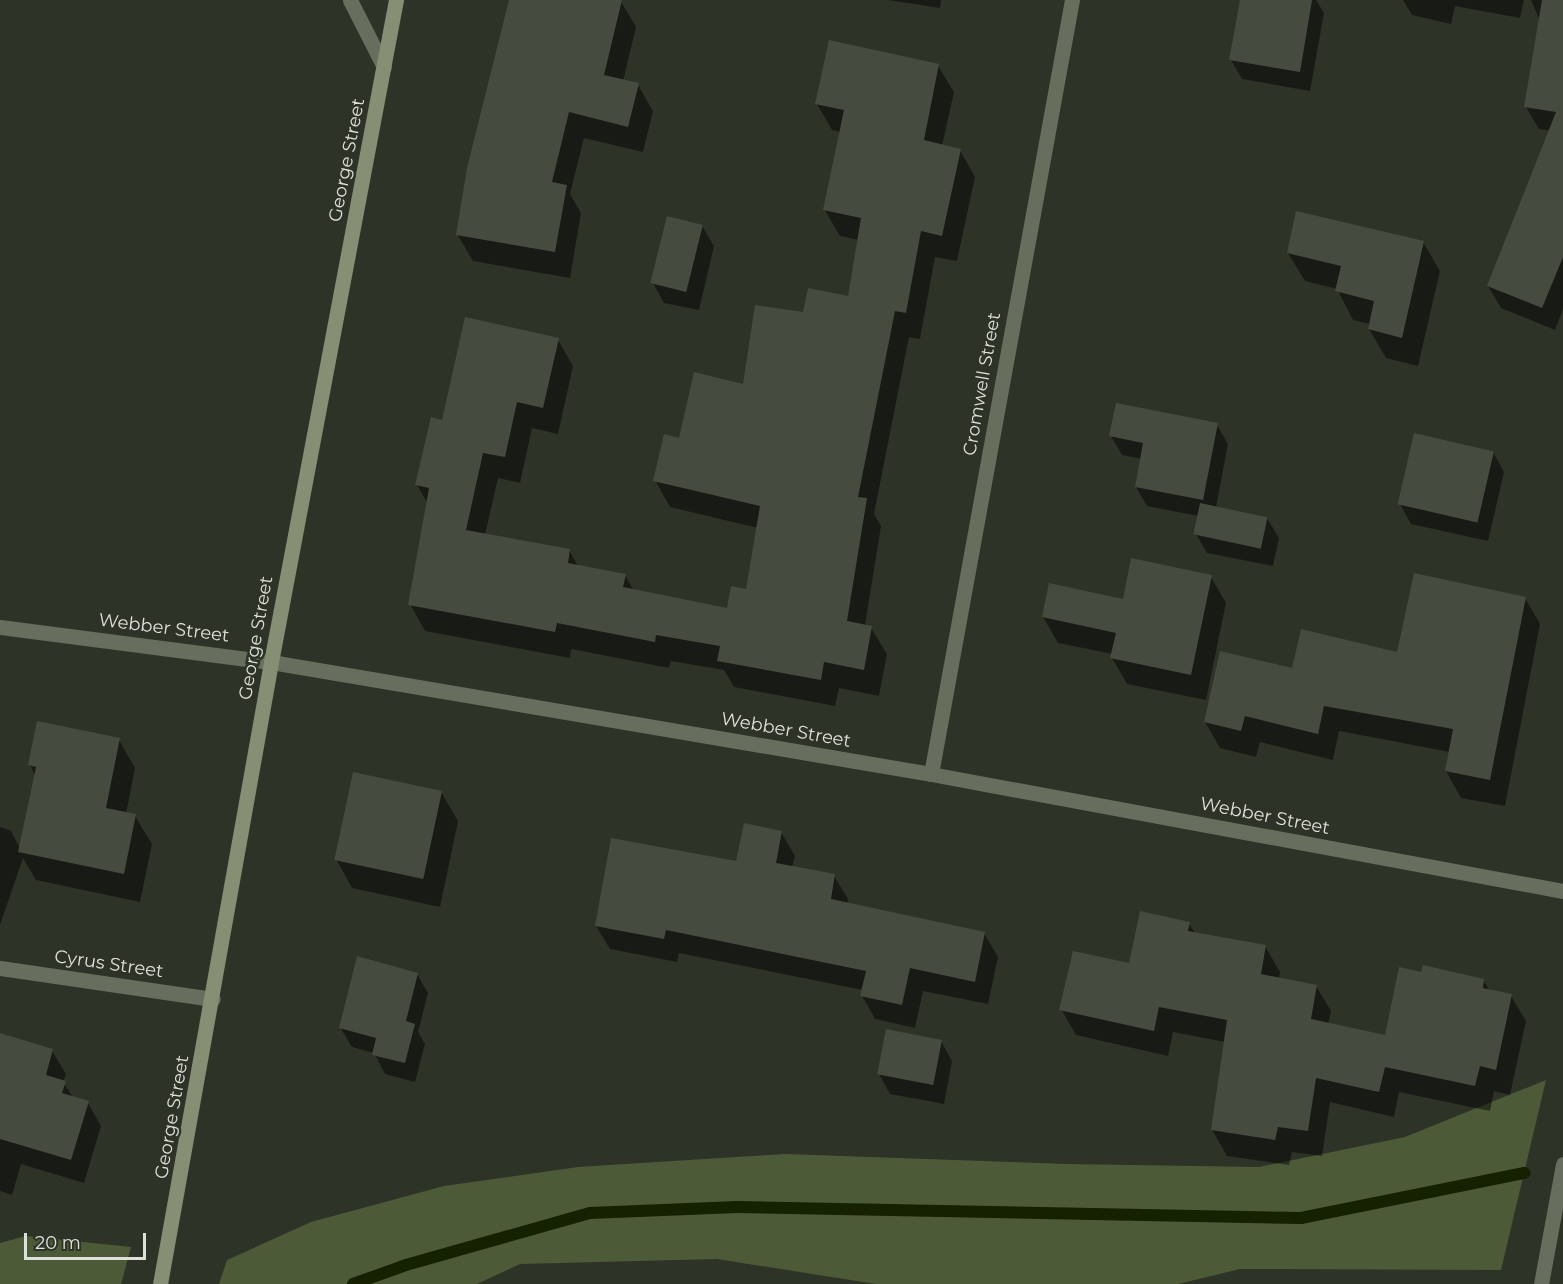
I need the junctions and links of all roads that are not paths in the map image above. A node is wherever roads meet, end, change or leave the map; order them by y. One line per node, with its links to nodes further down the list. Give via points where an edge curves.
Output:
1 (350, 0): 4 (street)
2 (396, 0): 4 (main road, George Street)
3 (1072, 0): 7 (street, Cromwell Street)
4 (384, 67): 6 (main road, George Street)
5 (0, 627): 6 (street, Webber Street)
6 (271, 662): 7 (street, Webber Street); 10 (main road, George Street)
7 (931, 774): 8 (street, Webber Street)
8 (1563, 891)
9 (0, 968): 10 (street, Cyrus Street)
10 (213, 999): 12 (main road, George Street)
11 (1563, 1164): 13 (street)
12 (160, 1284)
13 (1541, 1284)

